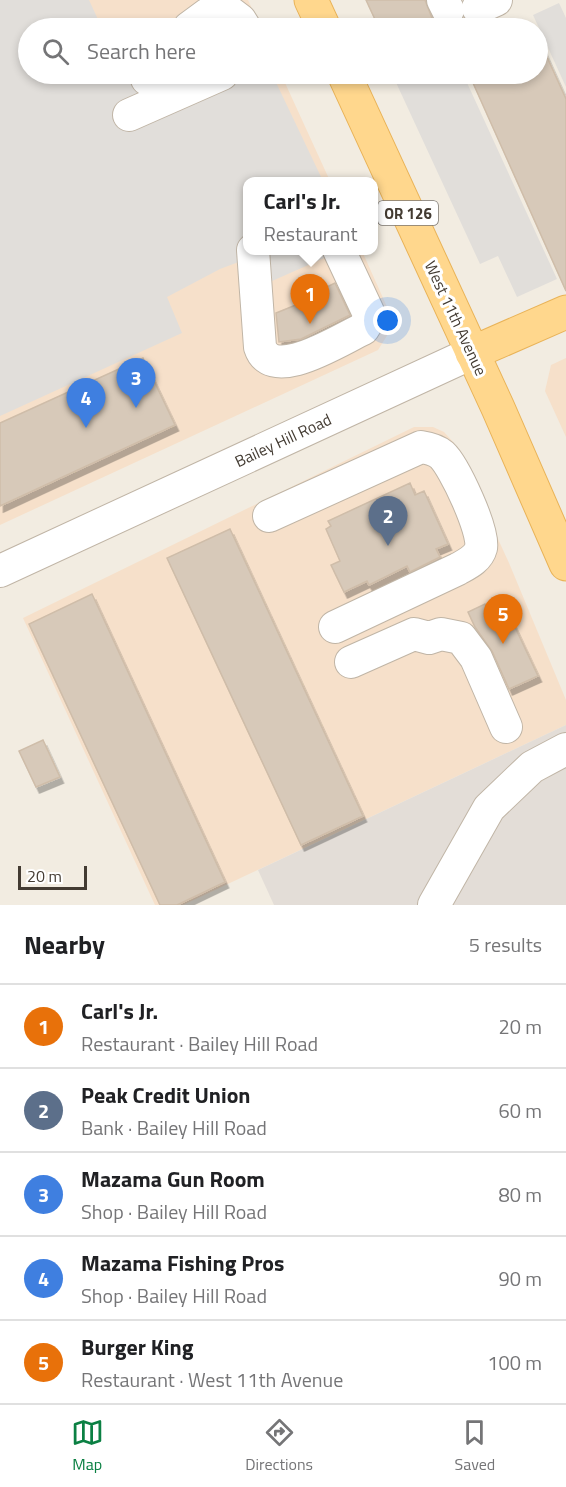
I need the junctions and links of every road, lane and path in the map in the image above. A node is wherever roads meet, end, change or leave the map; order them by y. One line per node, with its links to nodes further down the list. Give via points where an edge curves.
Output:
1 (310, 0): 4 (main road)
2 (203, 18): 3 (street, via 228,11)
3 (237, 18)
4 (319, 18)
5 (199, 84): 7 (street)
6 (349, 84): 11 (main road, West 11th Avenue / OR 126)
7 (129, 115)
8 (254, 255): 9 (street, via 260,347 263,357 272,363 291,362 363,329 369,314)
9 (341, 255)
10 (566, 312): 11 (main road, Bailey Hill Road)
11 (472, 353): 13 (main road, West 11th Avenue / OR 126); 14 (street, Bailey Hill Road)
12 (269, 516): 15 (street, via 420,447 432,449 450,465 478,526 481,550 458,569)
13 (566, 564)
14 (0, 571)
15 (335, 627)
16 (356, 671): 17 (street, via 416,655 429,638 451,634 468,645)
17 (506, 727)
18 (566, 749): 19 (street, via 532,767 489,808)
19 (434, 905)

